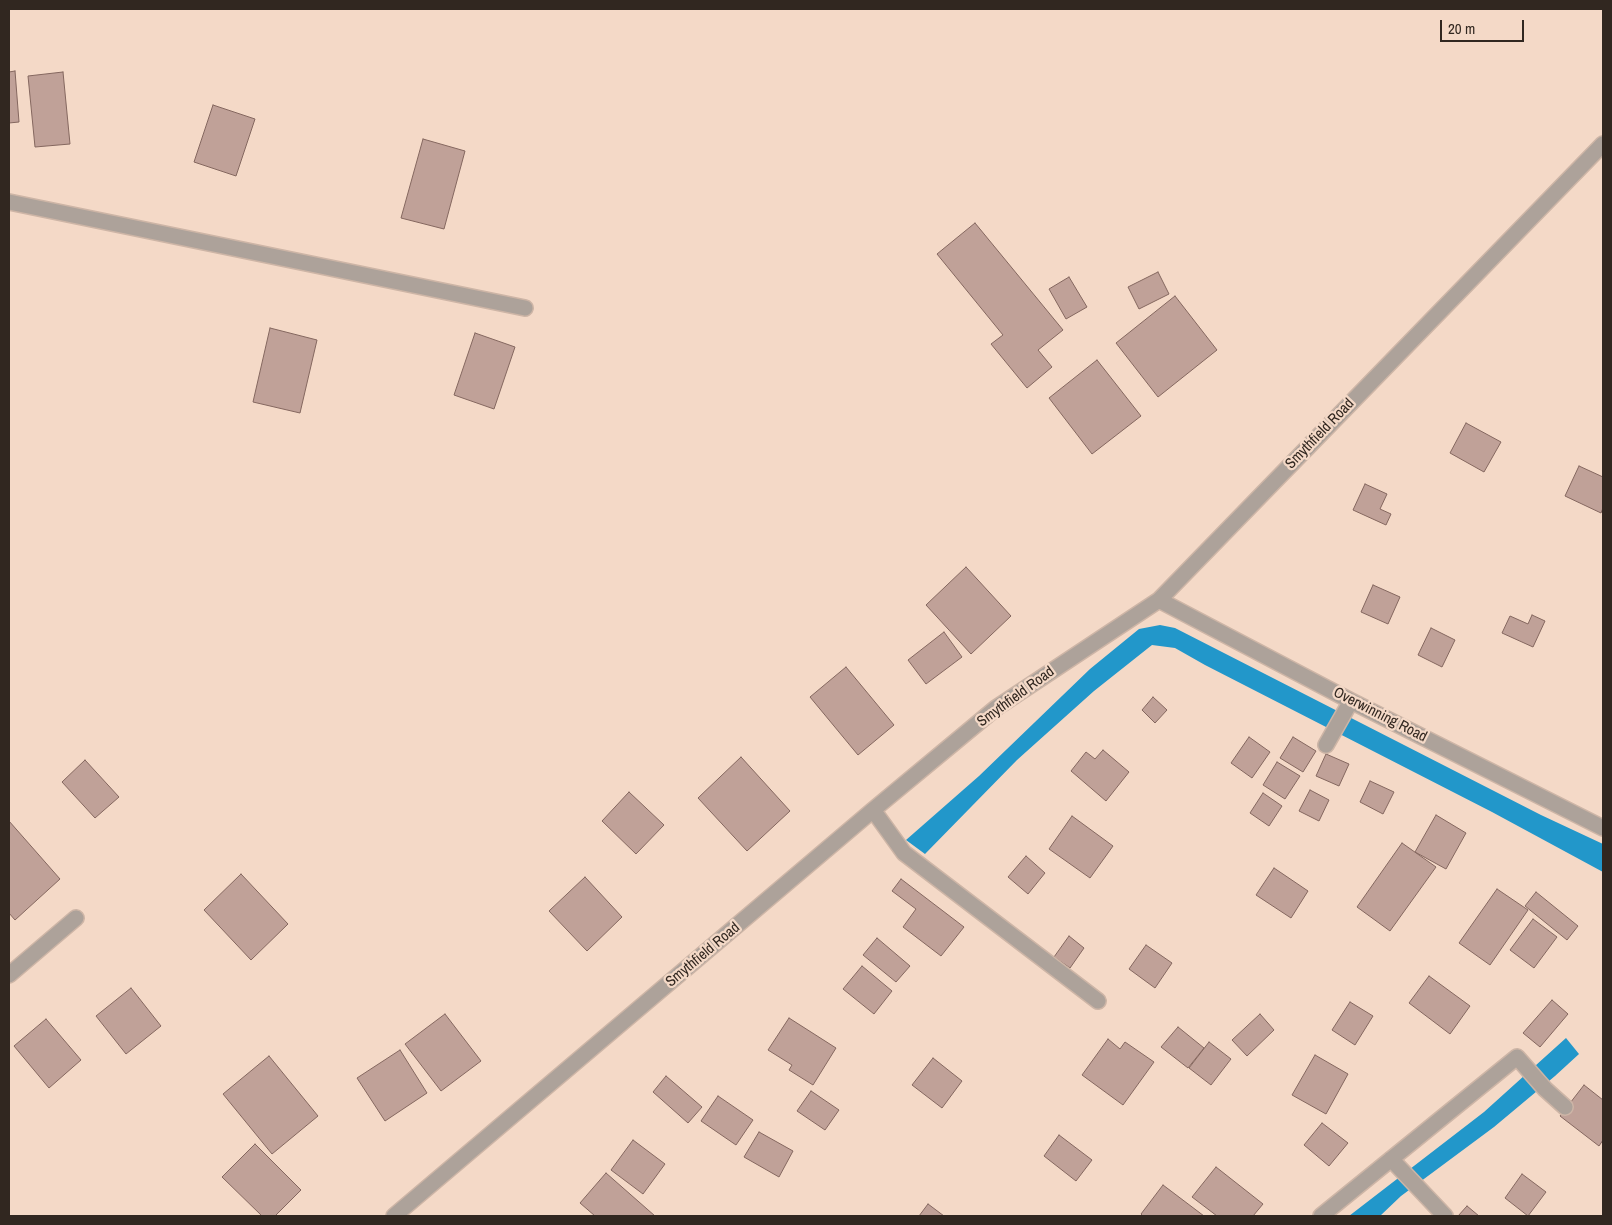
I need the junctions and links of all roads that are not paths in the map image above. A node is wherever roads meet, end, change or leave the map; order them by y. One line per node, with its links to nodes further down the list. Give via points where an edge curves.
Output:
1 (1603, 144): 4 (street, Smythfield Road)
2 (9, 202): 3 (street)
3 (525, 308)
4 (1159, 600): 5 (street, Overwinning Road); 7 (street, Smythfield Road, via 996,708)
5 (1349, 706): 6 (street); 8 (street, Overwinning Road)
6 (1328, 742)
7 (873, 810): 11 (street, via 904,853); 14 (street, Smythfield Road)
8 (1603, 828)
9 (76, 918): 10 (street)
10 (9, 975)
11 (1098, 1001)
12 (1565, 1107): 13 (street, via 1517,1057)
13 (1391, 1159): 15 (street); 16 (street)
14 (394, 1216)
15 (1321, 1216)
16 (1445, 1216)

